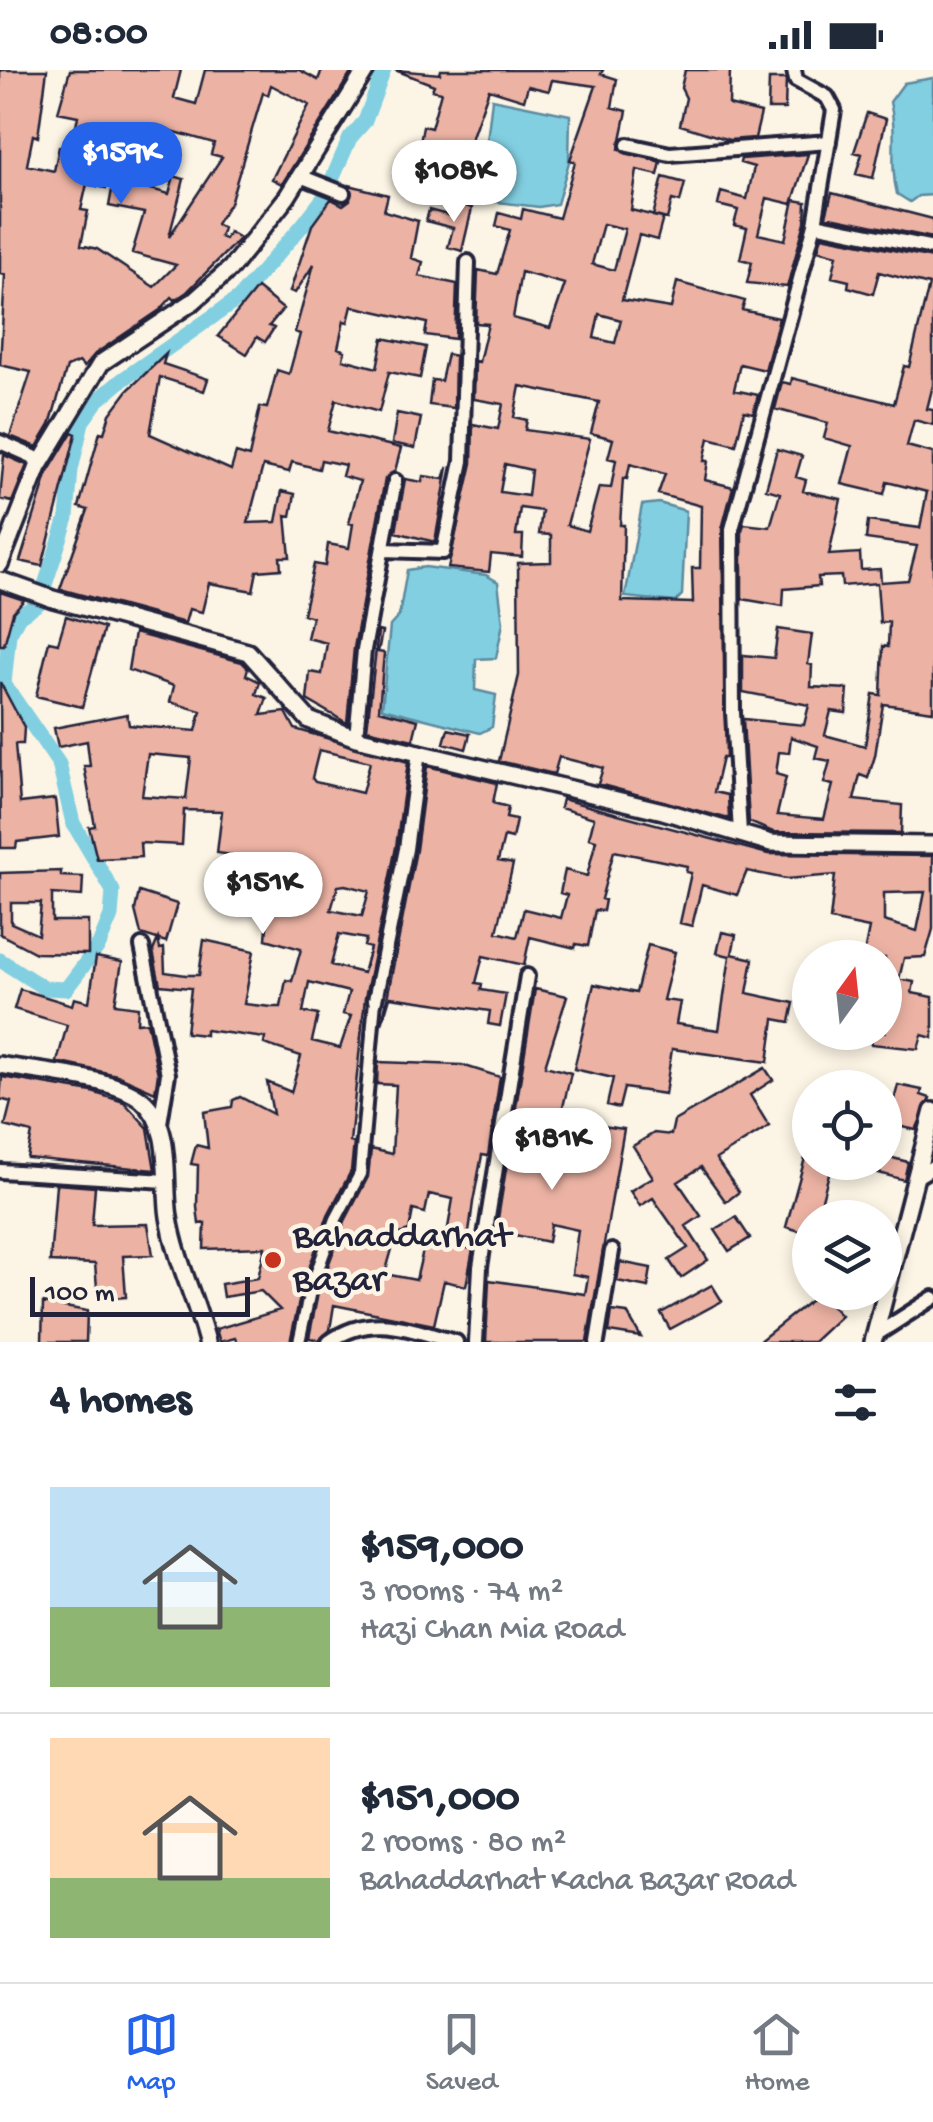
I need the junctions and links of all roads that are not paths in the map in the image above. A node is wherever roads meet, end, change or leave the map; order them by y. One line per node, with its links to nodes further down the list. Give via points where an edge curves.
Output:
1 (366, 70): 5 (street)
2 (794, 70): 3 (street, via 796,80 832,104)
3 (829, 142): 4 (street, via 670,154); 7 (street)
4 (628, 145)
5 (300, 176): 6 (street); 11 (street, via 231,268 194,302 100,363)
6 (344, 193)
7 (815, 224): 8 (street); 18 (street, via 732,529)
8 (933, 248)
9 (468, 262): 13 (street, via 462,461 443,552)
10 (0, 442): 11 (street, via 34,457)
11 (38, 467): 14 (street)
12 (395, 481): 13 (street)
13 (384, 550): 16 (street, via 364,650)
14 (0, 564)
15 (0, 580): 16 (street, via 248,652 309,720)
16 (356, 738): 17 (street)
17 (419, 752): 18 (street); 22 (street)
18 (740, 833): 19 (street, via 771,843)
19 (933, 845)
20 (142, 946): 25 (street, via 168,1074)
21 (526, 976): 37 (street, via 480,1267)
22 (375, 1000): 34 (street, via 360,1174 336,1219)
23 (0, 1065): 25 (street, via 112,1087 141,1099)
24 (933, 1111): 28 (street)
25 (160, 1123): 29 (street)
26 (933, 1167): 28 (street)
27 (0, 1172): 29 (street)
28 (918, 1176): 32 (street)
29 (166, 1181): 33 (street, via 182,1274)
30 (612, 1251): 38 (street)
31 (933, 1298): 32 (street)
32 (875, 1338)
33 (207, 1342)
34 (299, 1342)
35 (329, 1342): 36 (street, via 351,1326 385,1324)
36 (456, 1342)
37 (476, 1342)
38 (597, 1342)

